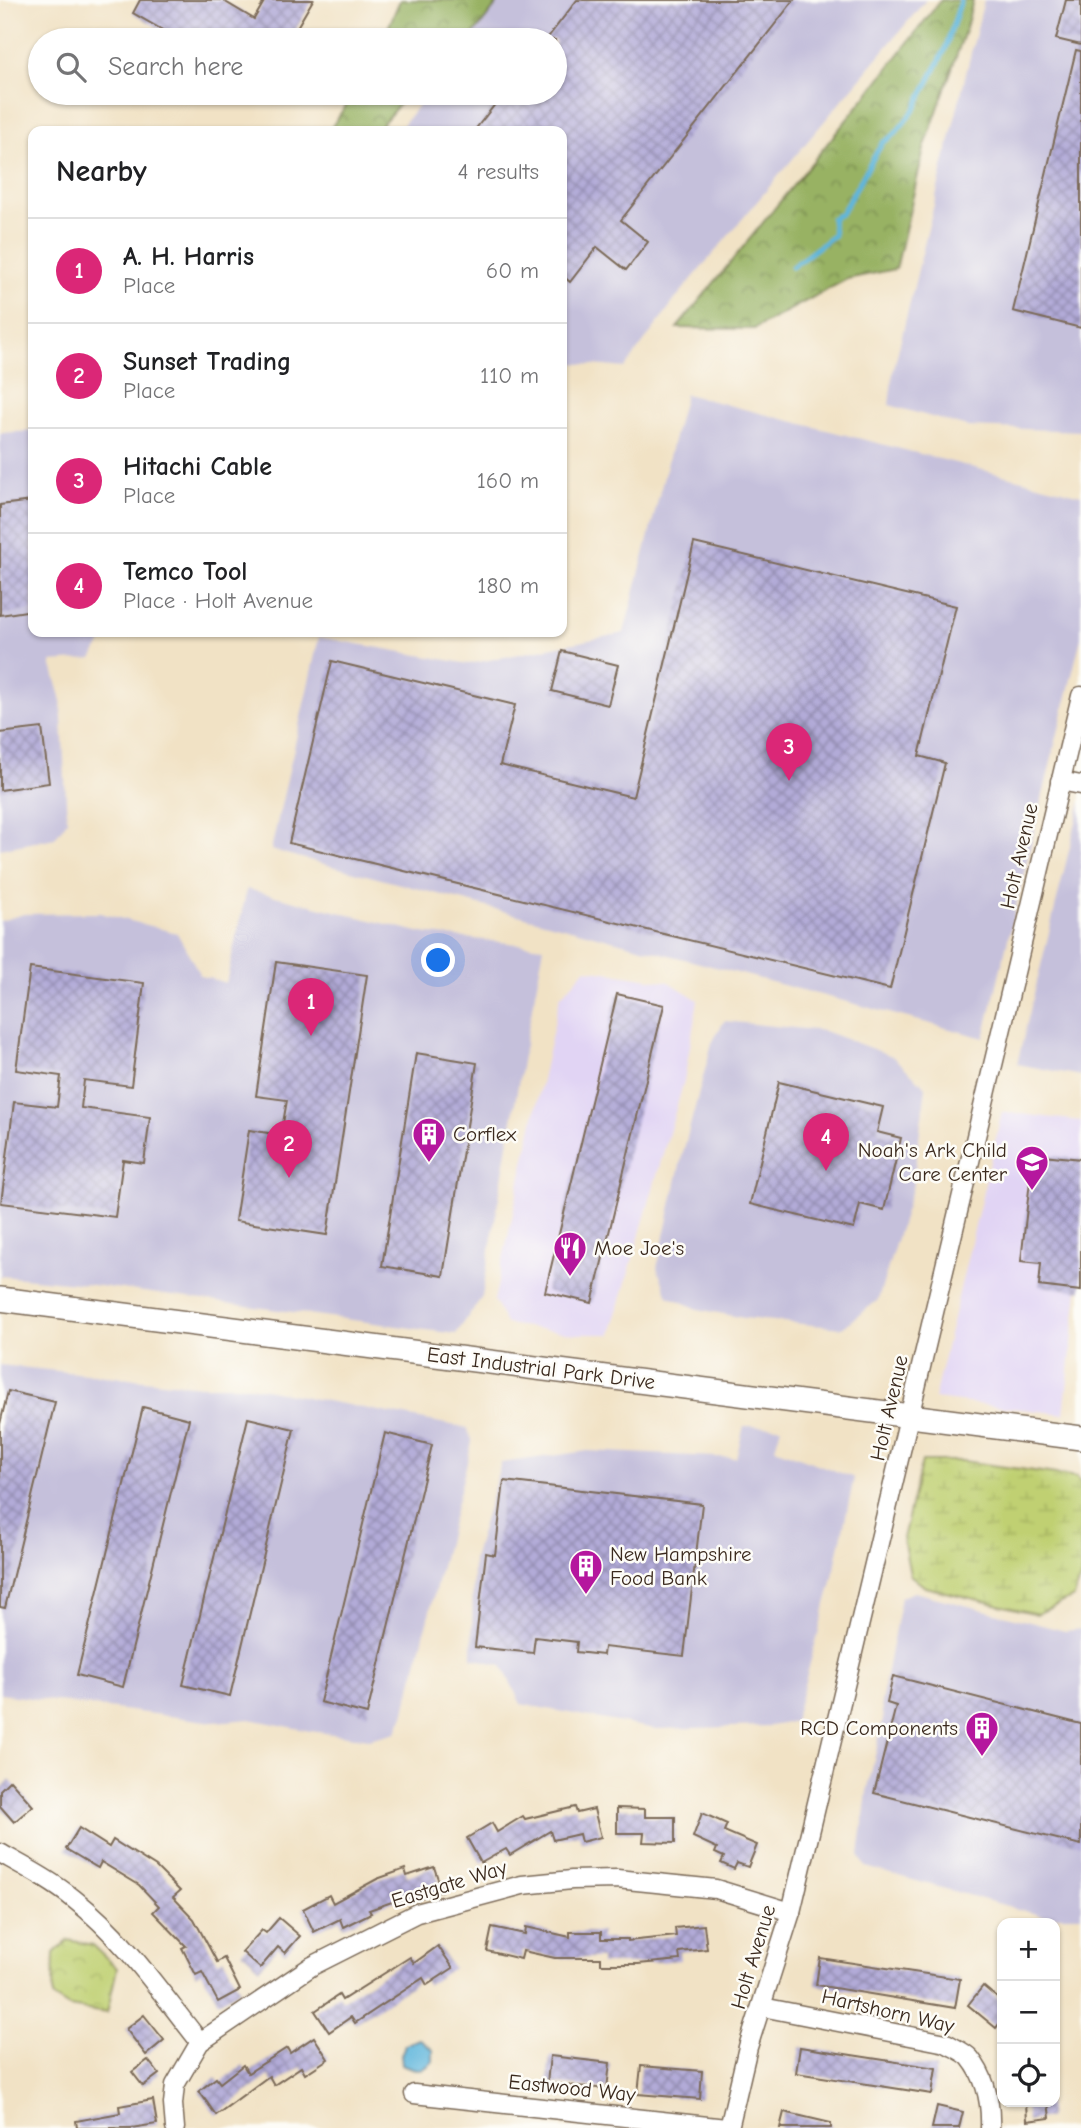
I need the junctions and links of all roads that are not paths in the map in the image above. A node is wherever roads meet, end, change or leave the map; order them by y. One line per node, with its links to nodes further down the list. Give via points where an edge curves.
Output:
1 (1081, 696): 2 (street, Holt Avenue)
2 (1060, 781): 3 (street); 5 (street, Holt Avenue)
3 (1081, 785)
4 (0, 1299): 5 (street, East Industrial Park Drive)
5 (910, 1416): 6 (street, East Industrial Park Drive); 8 (street, Holt Avenue)
6 (1081, 1438)
7 (5, 1860): 10 (street, via 73,1897 103,1924)
8 (790, 1912): 9 (street, Holt Avenue); 10 (street, Eastgate Way, via 716,1889 664,1882 617,1879 522,1885 417,1913 368,1936 312,1966)
9 (762, 2007): 13 (street, Holt Avenue); 14 (street, Hartshorn Way, via 946,2043 969,2056 978,2072 988,2092)
10 (200, 2042): 12 (street, Eastgate Way, via 175,2085)
11 (414, 2094): 13 (street, Eastwood Way)
12 (175, 2128)
13 (728, 2128)
14 (990, 2128)

